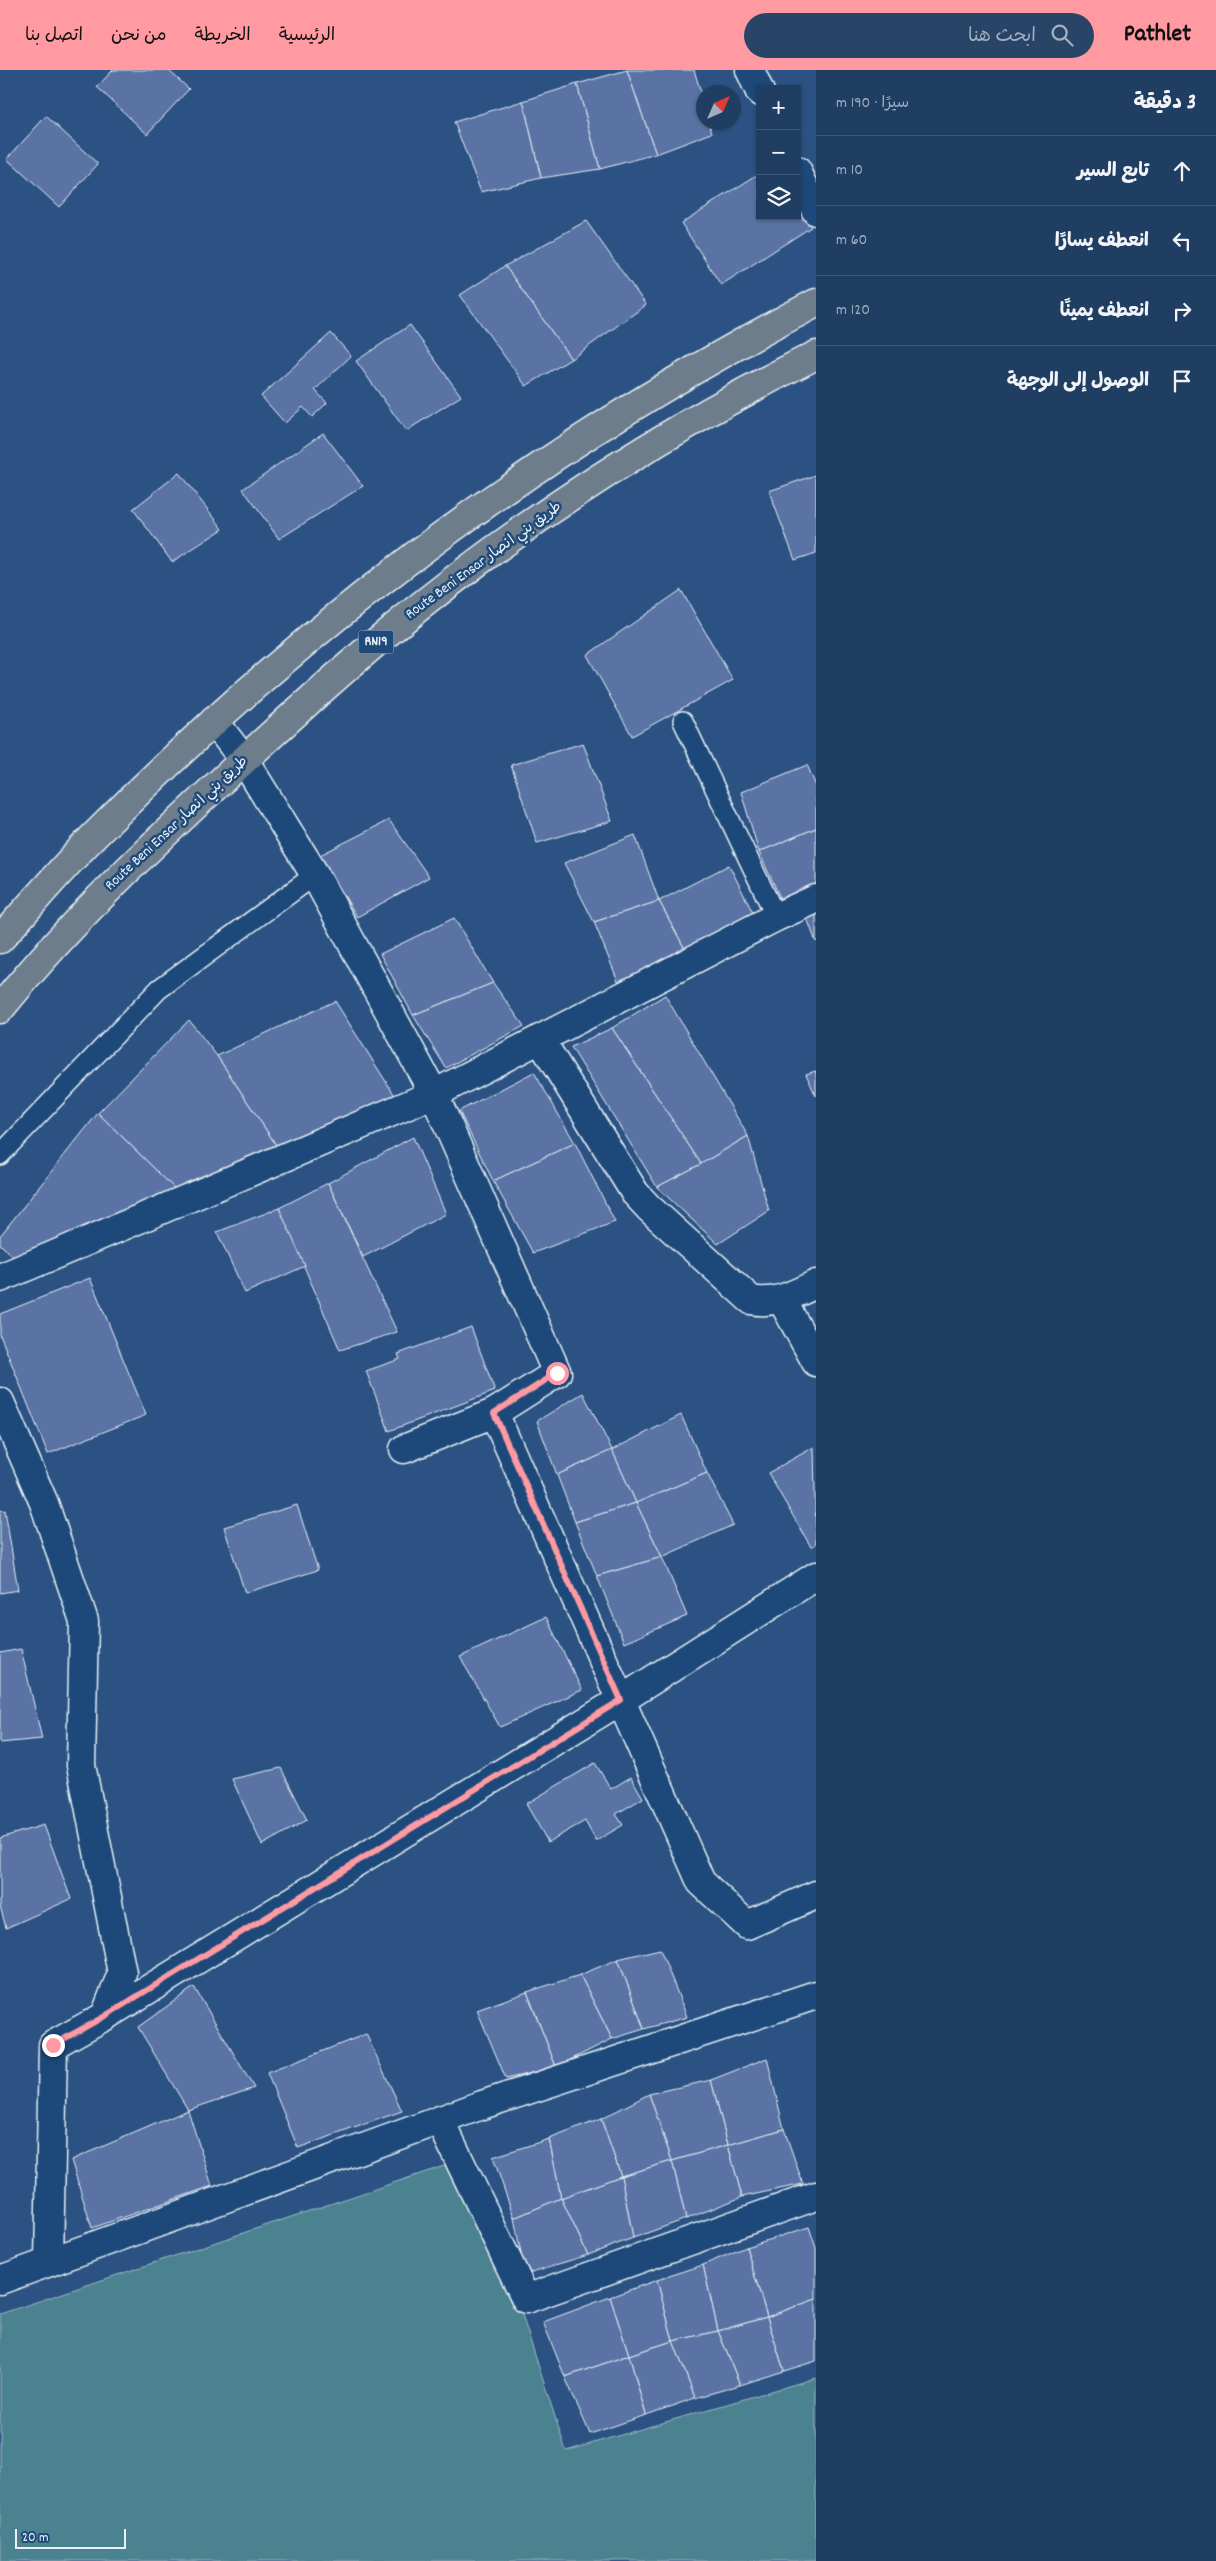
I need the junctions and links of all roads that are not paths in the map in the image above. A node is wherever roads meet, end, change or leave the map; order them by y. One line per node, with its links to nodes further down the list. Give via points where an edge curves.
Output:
1 (750, 70): 2 (street)
2 (757, 85)
3 (799, 175): 4 (street)
4 (816, 211)
5 (816, 303): 8 (highway, via 680,377 517,481 361,596)
6 (816, 355): 9 (highway, Route Beni Ensar طريق بني انصار / RN19, via 704,415 534,522 388,632)
7 (682, 721): 12 (lane)
8 (214, 722): 9 (street); 13 (highway, via 98,832)
9 (244, 760): 10 (street); 14 (highway, Route Beni Ensar طريق بني انصار / RN19, via 128,867)
10 (315, 876): 16 (street); 17 (lane, via 160,989)
11 (816, 899): 12 (street)
12 (776, 917): 15 (street)
13 (0, 939)
14 (0, 1009)
15 (540, 1039): 16 (street); 20 (street, via 635,1193 648,1208 751,1300 766,1303)
16 (434, 1094): 18 (street); 23 (street, via 557,1373)
17 (0, 1155)
18 (0, 1278)
19 (816, 1284): 20 (street)
20 (782, 1300): 21 (street)
21 (816, 1362)
22 (0, 1402): 29 (street, via 44,1503 84,1621 81,1765 122,1973)
23 (494, 1413): 24 (street); 26 (street)
24 (404, 1449)
25 (816, 1576): 26 (street)
26 (621, 1700): 27 (street, via 701,1882 747,1925); 29 (street)
27 (816, 1895)
28 (816, 1995): 30 (street)
29 (105, 2016): 32 (street, via 53,2045)
30 (440, 2120): 31 (street, via 526,2299); 32 (street)
31 (816, 2196)
32 (49, 2262): 33 (street)
33 (0, 2280)

